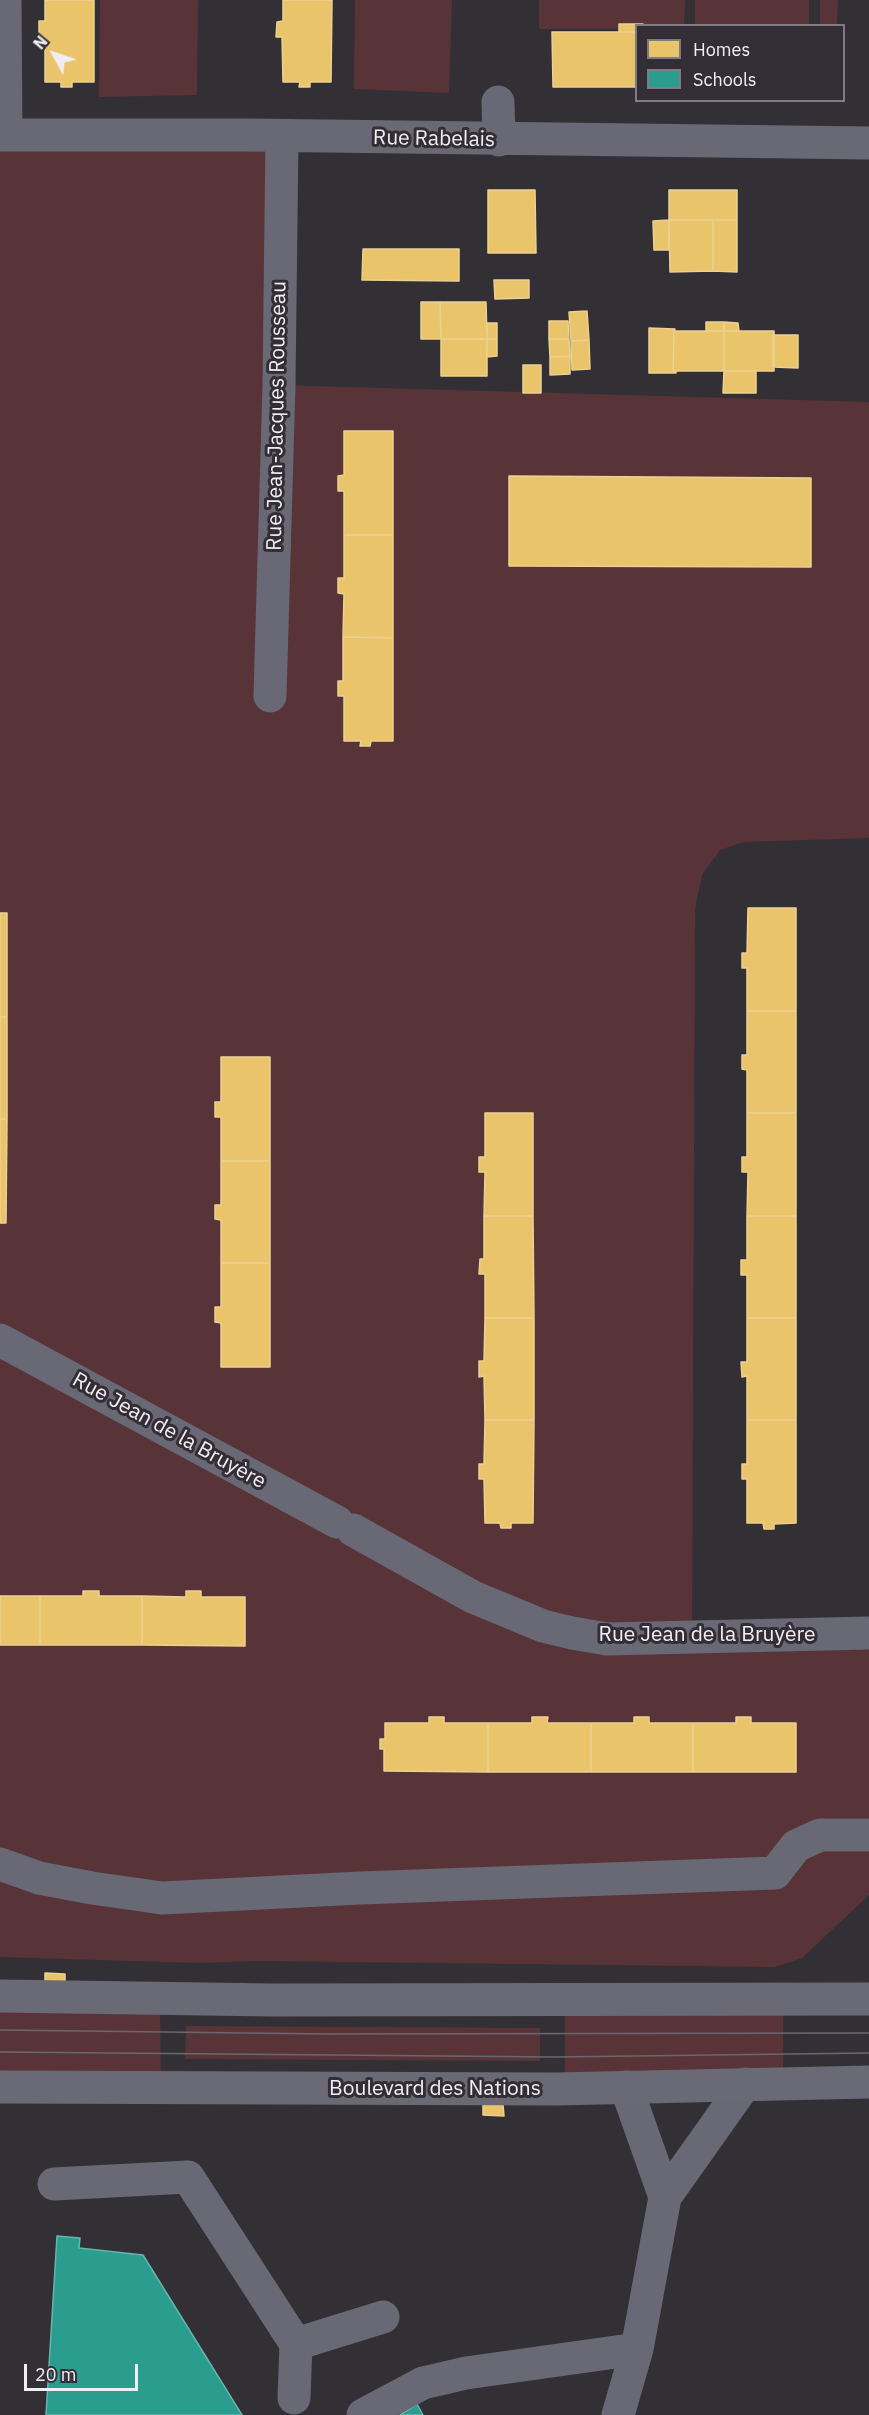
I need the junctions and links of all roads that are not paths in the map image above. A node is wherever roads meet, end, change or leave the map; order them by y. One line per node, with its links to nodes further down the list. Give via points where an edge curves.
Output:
1 (5, 0): 3 (street)
2 (498, 102): 5 (street)
3 (3, 135): 4 (street, Rue Rabelais)
4 (282, 136): 5 (street, Rue Rabelais); 7 (street, Rue Jean-Jacques Rousseau)
5 (499, 140): 6 (street, Rue Rabelais)
6 (869, 143)
7 (270, 696)
8 (0, 1340): 9 (street, Rue Jean de la Bruyère, via 473,1597 543,1626 607,1639)
9 (869, 1633)
10 (869, 1835): 11 (street, via 820,1835 796,1846 775,1873 162,1898 39,1878)
11 (0, 1864)
12 (0, 1996): 13 (main road, via 273,2000)
13 (869, 1999)
14 (869, 2082): 15 (main road, Boulevard des Nations)
15 (746, 2084): 17 (main road, Boulevard des Nations); 19 (street)
16 (0, 2087): 17 (main road, Boulevard des Nations)
17 (626, 2087): 19 (street)
18 (54, 2184): 21 (street, via 188,2177)
19 (665, 2197): 22 (street)
20 (383, 2317): 21 (street)
21 (296, 2344): 23 (street)
22 (637, 2349): 24 (street, via 466,2373 423,2383); 25 (street)
23 (294, 2398)
24 (363, 2415)
25 (618, 2415)

